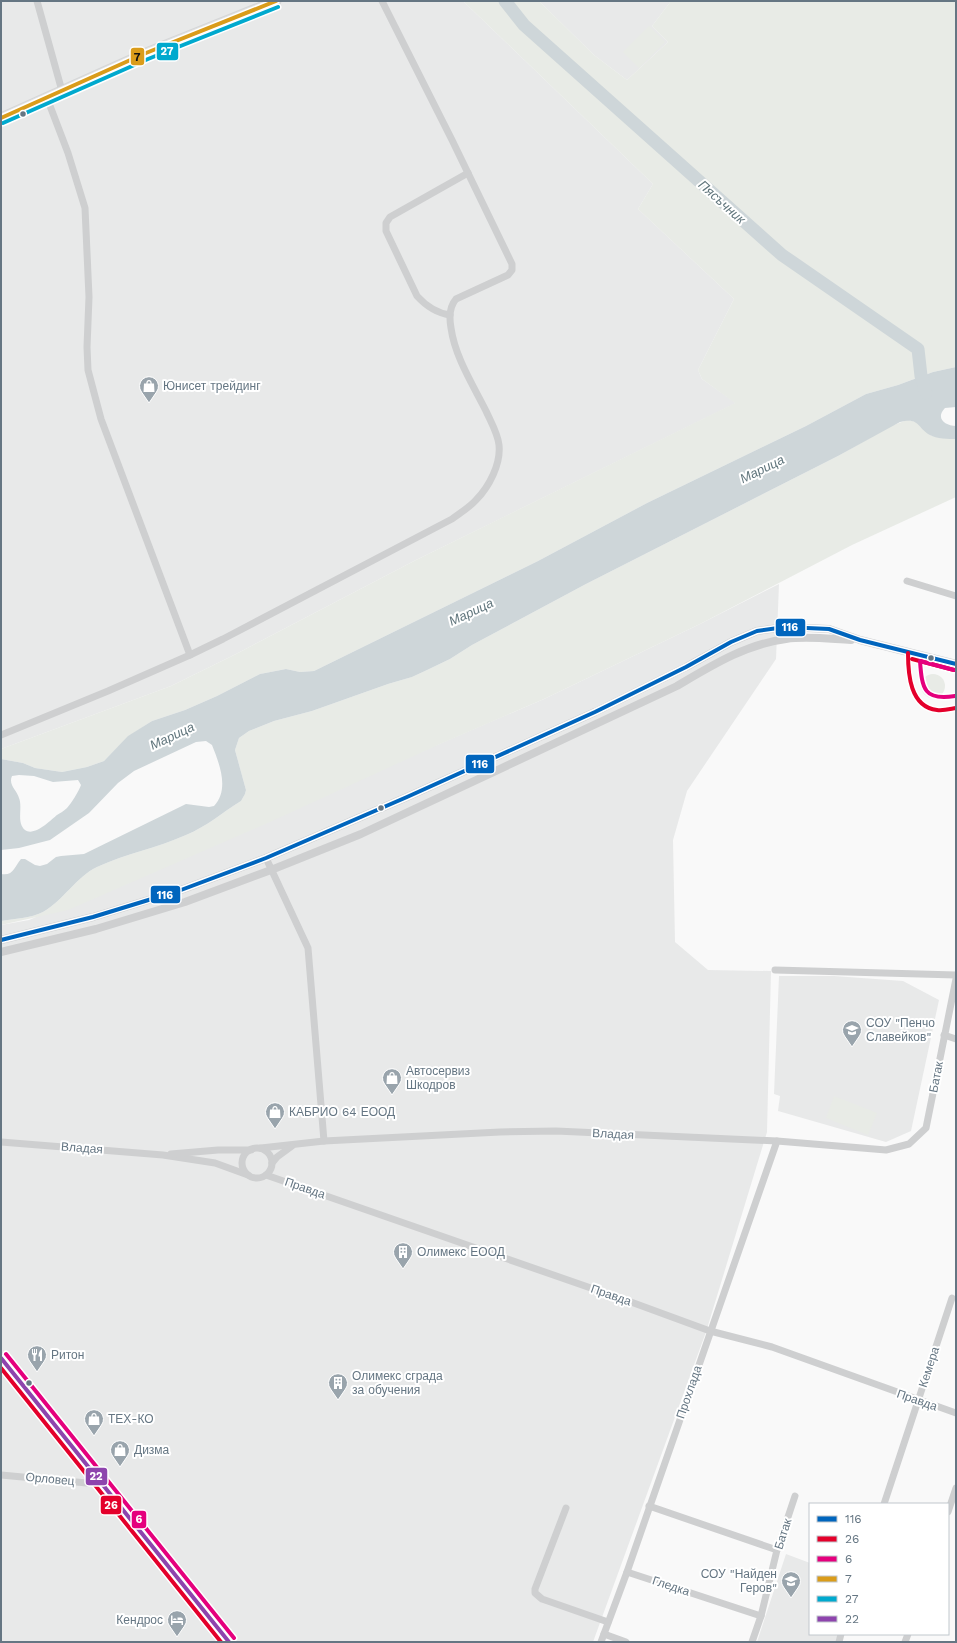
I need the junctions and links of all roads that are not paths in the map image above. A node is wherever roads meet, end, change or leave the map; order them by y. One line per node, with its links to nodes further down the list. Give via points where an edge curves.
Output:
1 (37, 1): 4 (street)
2 (276, 1): 4 (main road, via 146,53)
3 (382, 1): 7 (street)
4 (62, 91): 5 (main road)
5 (47, 98): 6 (main road); 12 (street, via 85,208 89,297 87,347 90,379 101,419)
6 (1, 118)
7 (468, 173): 8 (street, via 504,246 512,270 508,275 456,299); 8 (street, via 390,217 386,224 386,231 417,296 437,312)
8 (450, 315): 12 (street, via 453,343 498,437 499,456 495,469 476,501 452,519)
9 (907, 581): 10 (street)
10 (956, 596)
11 (860, 640): 13 (street); 15 (street, via 829,630 785,627 757,631 595,712); 16 (street, via 786,639 753,646 677,686 382,824)
12 (190, 655): 14 (street)
13 (956, 664)
14 (1, 734)
15 (266, 858): 16 (street); 17 (street, via 174,893)
16 (271, 870): 18 (street, via 185,902 96,930); 25 (street, via 308,948)
17 (1, 940)
18 (1, 952)
19 (775, 970): 20 (street)
20 (956, 975)
21 (956, 979): 22 (street, Батак)
22 (944, 1035): 23 (street); 24 (street, Батак)
23 (956, 1038)
24 (926, 1128): 27 (street, Владая, via 909,1144 886,1150)
25 (324, 1141): 27 (street, Владая, via 556,1131); 28 (street, Владая)
26 (1, 1142): 31 (street, Владая)
27 (777, 1142): 36 (street, Прохлада)
28 (293, 1146): 29 (street, Владая); 32 (street, Владая)
29 (261, 1148): 30 (street, Владая); 32 (street, via 269,1154)
30 (251, 1150): 31 (street, Владая); 33 (street, via 242,1161)
31 (162, 1155): 33 (street, Владая, via 215,1163)
32 (272, 1163): 34 (street, Владая, via 272,1168)
33 (248, 1175): 34 (street, Владая, via 257,1178)
34 (266, 1175): 36 (street, Правда)
35 (952, 1298): 38 (street, Кемера)
36 (710, 1331): 38 (street, Правда, via 772,1347); 45 (street, Прохлада)
37 (1, 1358): 41 (main road)
38 (918, 1400): 39 (street, Правда); 44 (street, Кемера)
39 (956, 1413)
40 (1, 1475): 41 (street, Орловец, via 88,1483)
41 (96, 1476): 53 (main road)
42 (956, 1488): 47 (street)
43 (795, 1496): 48 (street, Батак)
44 (884, 1503)
45 (649, 1506): 48 (street); 49 (street, Прохлада)
46 (566, 1508): 51 (street, via 535,1593 542,1599)
47 (949, 1509)
48 (777, 1550): 50 (street, Батак)
49 (627, 1572): 50 (street, Гледка); 51 (street, Прохлада)
50 (761, 1616): 56 (street, Батак)
51 (608, 1622): 52 (street, Прохлада)
52 (604, 1634): 54 (street, Прохлада); 55 (street)
53 (228, 1642)
54 (601, 1642)
55 (626, 1642)
56 (752, 1642)

